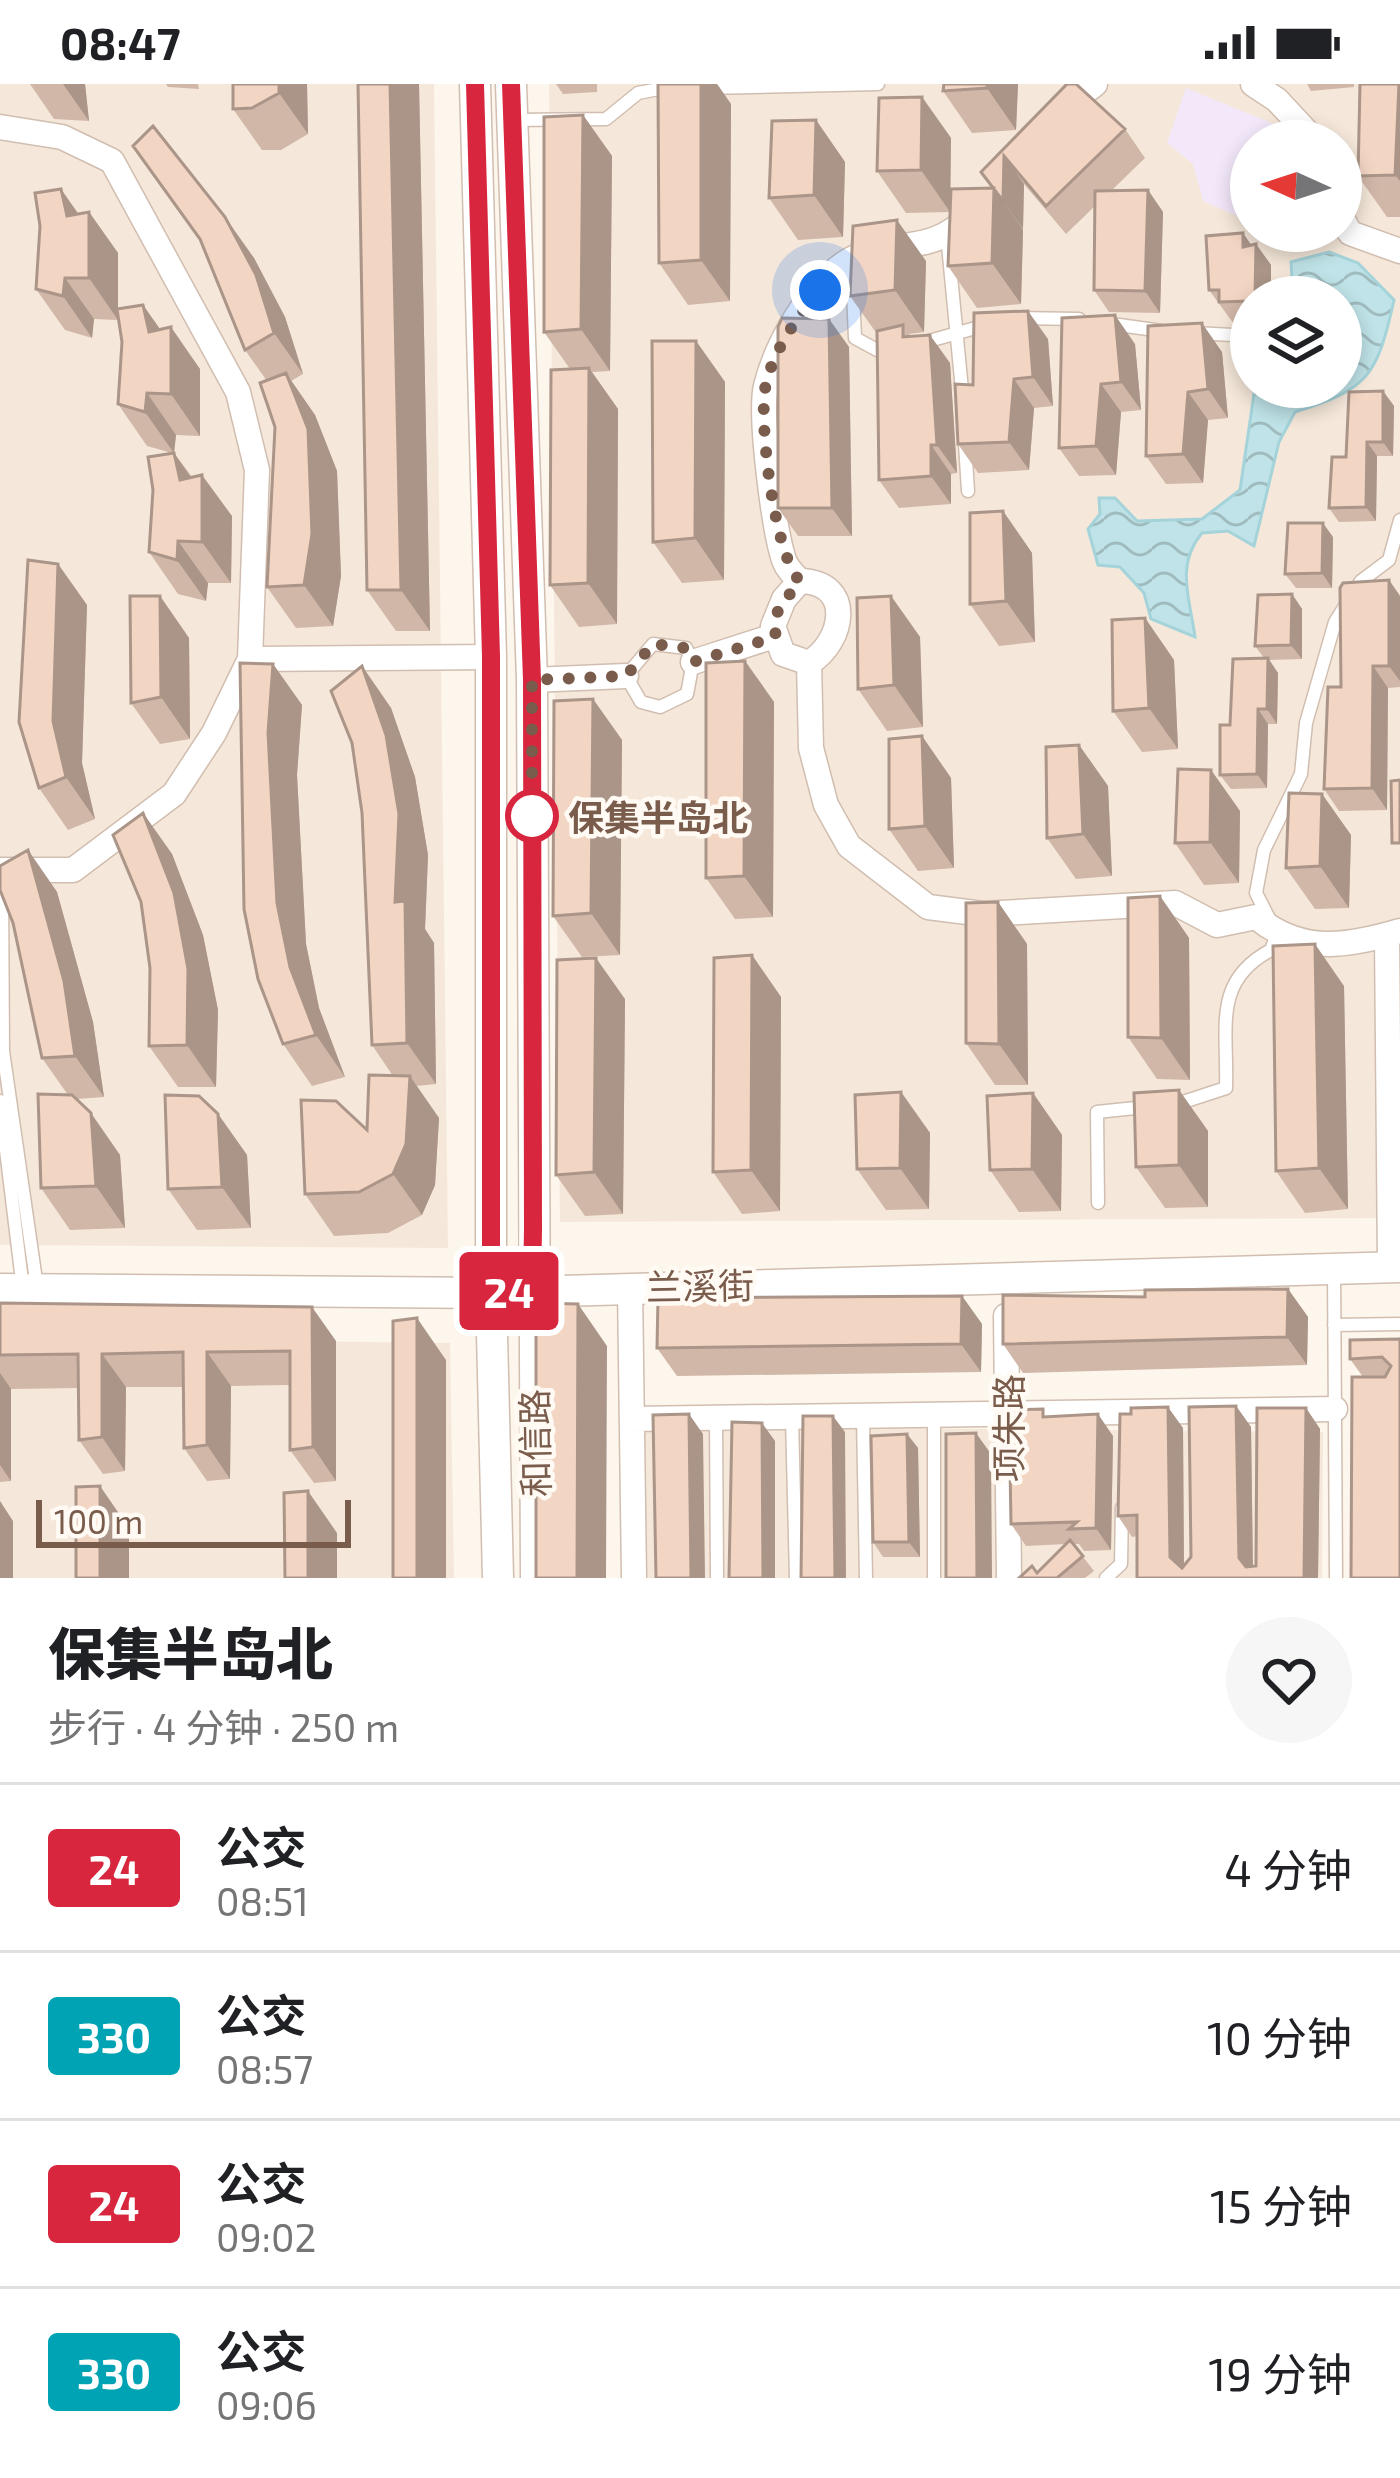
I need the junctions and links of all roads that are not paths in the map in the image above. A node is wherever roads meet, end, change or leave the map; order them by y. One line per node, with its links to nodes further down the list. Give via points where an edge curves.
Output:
1 (476, 84): 25 (street, 和信路)
2 (511, 84): 6 (street, 和信路)
3 (878, 84): 6 (lane, via 664,87 638,93 606,119)
4 (1095, 84): 8 (street)
5 (1253, 84): 7 (street)
6 (512, 120): 30 (street, 和信路)
7 (1295, 120)
8 (1043, 124)
9 (0, 127): 26 (street, via 62,137 112,161 238,392 257,470)
10 (984, 199): 11 (street)
11 (946, 234): 14 (street); 17 (lane)
12 (1362, 237): 13 (street)
13 (1400, 251)
14 (853, 260): 17 (lane, via 852,321 865,345 900,349); 23 (street, via 798,315 765,388 774,507 785,565)
15 (1073, 318): 16 (lane); 17 (lane, via 1028,315); 19 (lane)
16 (1154, 329): 18 (lane); 20 (lane)
17 (960, 331): 21 (lane)
18 (1230, 334)
19 (1071, 340)
20 (1153, 350)
21 (968, 491)
22 (1400, 520): 33 (lane, via 1389,560 1361,581 1335,622 1306,723 1301,774 1264,850 1256,893)
23 (800, 581): 24 (street, via 778,609); 28 (street, via 820,582 838,604 835,634)
24 (775, 637): 27 (street); 28 (street, via 783,654)
25 (491, 656): 26 (street); 42 (street, 和信路)
26 (250, 659): 31 (street, via 174,794 73,870)
27 (693, 662): 29 (lane, via 686,648 653,644); 29 (lane, via 687,694 660,707 641,702)
28 (809, 663): 33 (street, via 811,748 826,805 848,846 928,908 983,914 1175,903 1217,926 1256,917)
29 (626, 676): 30 (street)
30 (532, 680): 41 (street, 和信路)
31 (1, 870): 40 (lane)
32 (1394, 933): 33 (street, via 1300,944); 36 (street)
33 (1277, 934): 35 (lane, via 1271,950 1241,966 1229,988 1226,1088 1194,1102 1097,1112)
34 (0, 1101): 40 (lane)
35 (1098, 1203)
36 (1395, 1267): 37 (street, 兰溪街)
37 (1334, 1270): 38 (street, 兰溪街); 44 (lane)
38 (1006, 1278): 39 (street, 兰溪街); 51 (street, 项朱路)
39 (630, 1286): 41 (street, 兰溪街); 52 (street)
40 (20, 1289): 42 (street, 兰溪街)
41 (532, 1289): 42 (street, 兰溪街); 56 (street, 和信路)
42 (491, 1293): 55 (street, 和信路)
43 (1400, 1324): 44 (lane)
44 (1334, 1325): 45 (lane)
45 (1334, 1347): 46 (lane); 47 (lane)
46 (1356, 1347)
47 (1335, 1409): 51 (street, via 1193,1425); 64 (lane)
48 (792, 1418): 49 (street); 53 (street); 59 (lane)
49 (863, 1418): 50 (street); 60 (lane)
50 (934, 1418): 51 (street); 61 (lane)
51 (1007, 1418): 62 (street, 项朱路)
52 (632, 1419): 53 (street); 57 (street)
53 (716, 1419): 58 (lane)
54 (1123, 1500): 63 (lane, via 1121,1564)
55 (498, 1578)
56 (536, 1578)
57 (634, 1578)
58 (717, 1578)
59 (796, 1578)
60 (866, 1578)
61 (934, 1578)
62 (1009, 1578)
63 (1106, 1578)
64 (1336, 1578)

